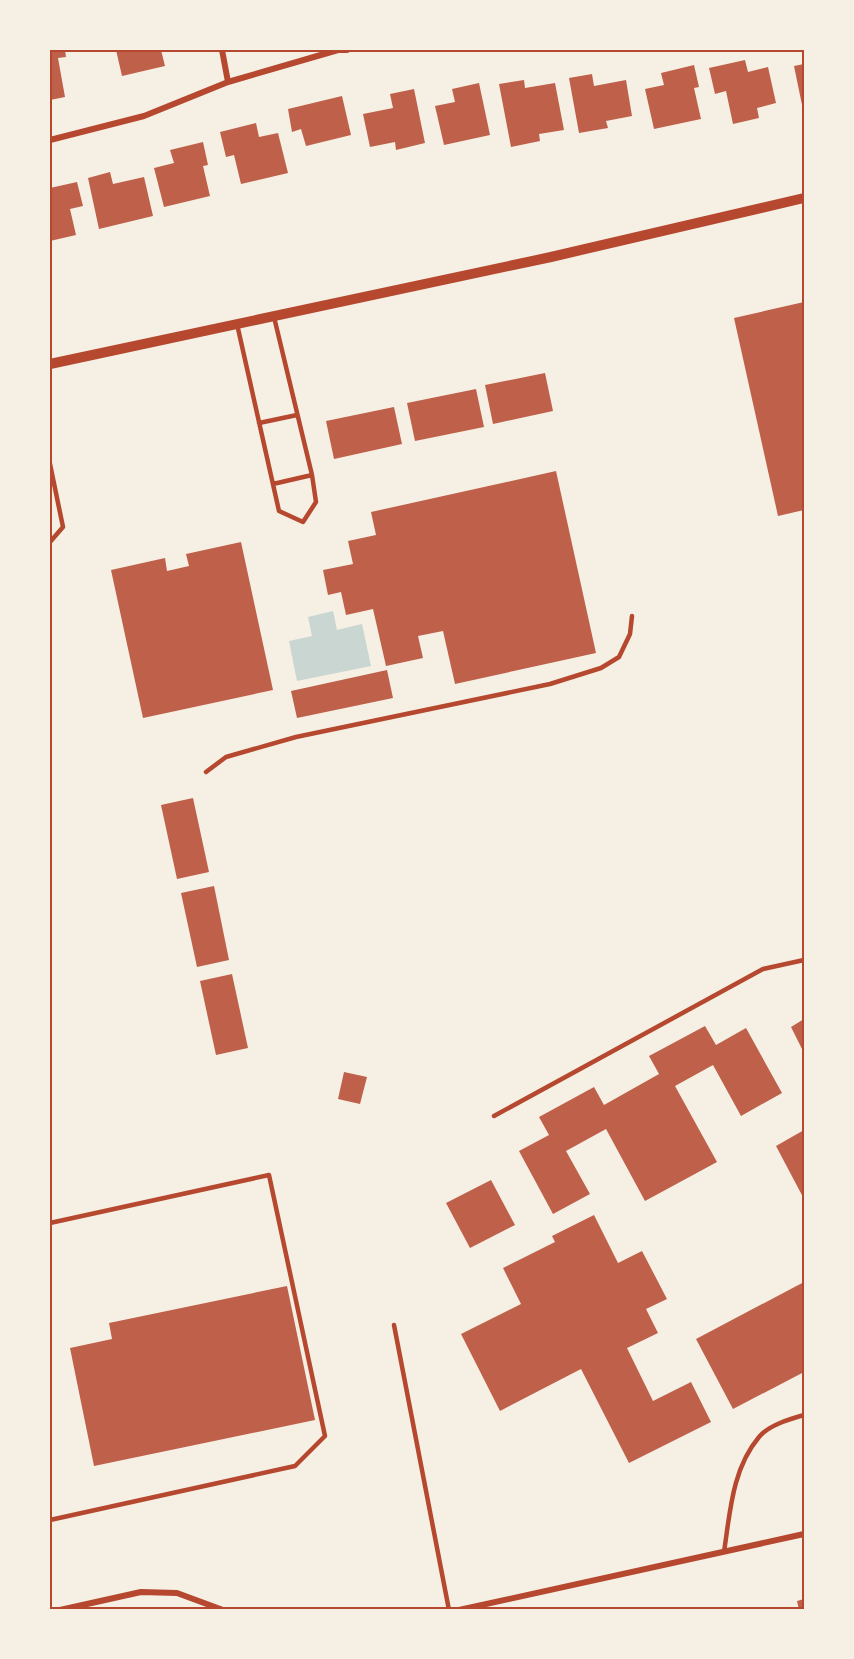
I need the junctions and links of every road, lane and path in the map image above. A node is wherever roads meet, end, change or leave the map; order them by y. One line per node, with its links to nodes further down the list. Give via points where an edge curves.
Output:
1 (222, 50): 3 (street)
2 (346, 50): 3 (street)
3 (228, 82): 4 (street, via 144,116)
4 (50, 140)
5 (804, 198): 6 (street)
6 (274, 316): 7 (street); 9 (lane)
7 (237, 324): 8 (street); 10 (lane)
8 (50, 364)
9 (297, 415): 10 (lane); 12 (lane)
10 (259, 423): 13 (lane)
11 (50, 466): 14 (lane, via 63,527)
12 (312, 475): 13 (lane); 13 (lane, via 316,502 303,522 279,511)
13 (273, 484)
14 (50, 542)
15 (632, 616): 16 (lane, via 630,634 619,657 602,668 550,684 297,737 226,757)
16 (206, 772)
17 (804, 960): 18 (lane, via 763,969)
18 (494, 1116)
19 (50, 1223): 22 (lane, via 269,1175 325,1436 295,1466)
20 (394, 1325): 27 (lane)
21 (804, 1415): 24 (lane, via 767,1430 746,1456 735,1484)
22 (50, 1520)
23 (804, 1534): 24 (street)
24 (724, 1552): 28 (street)
25 (60, 1610): 26 (street, via 141,1592 177,1593)
26 (222, 1610)
27 (449, 1610)
28 (459, 1610)

